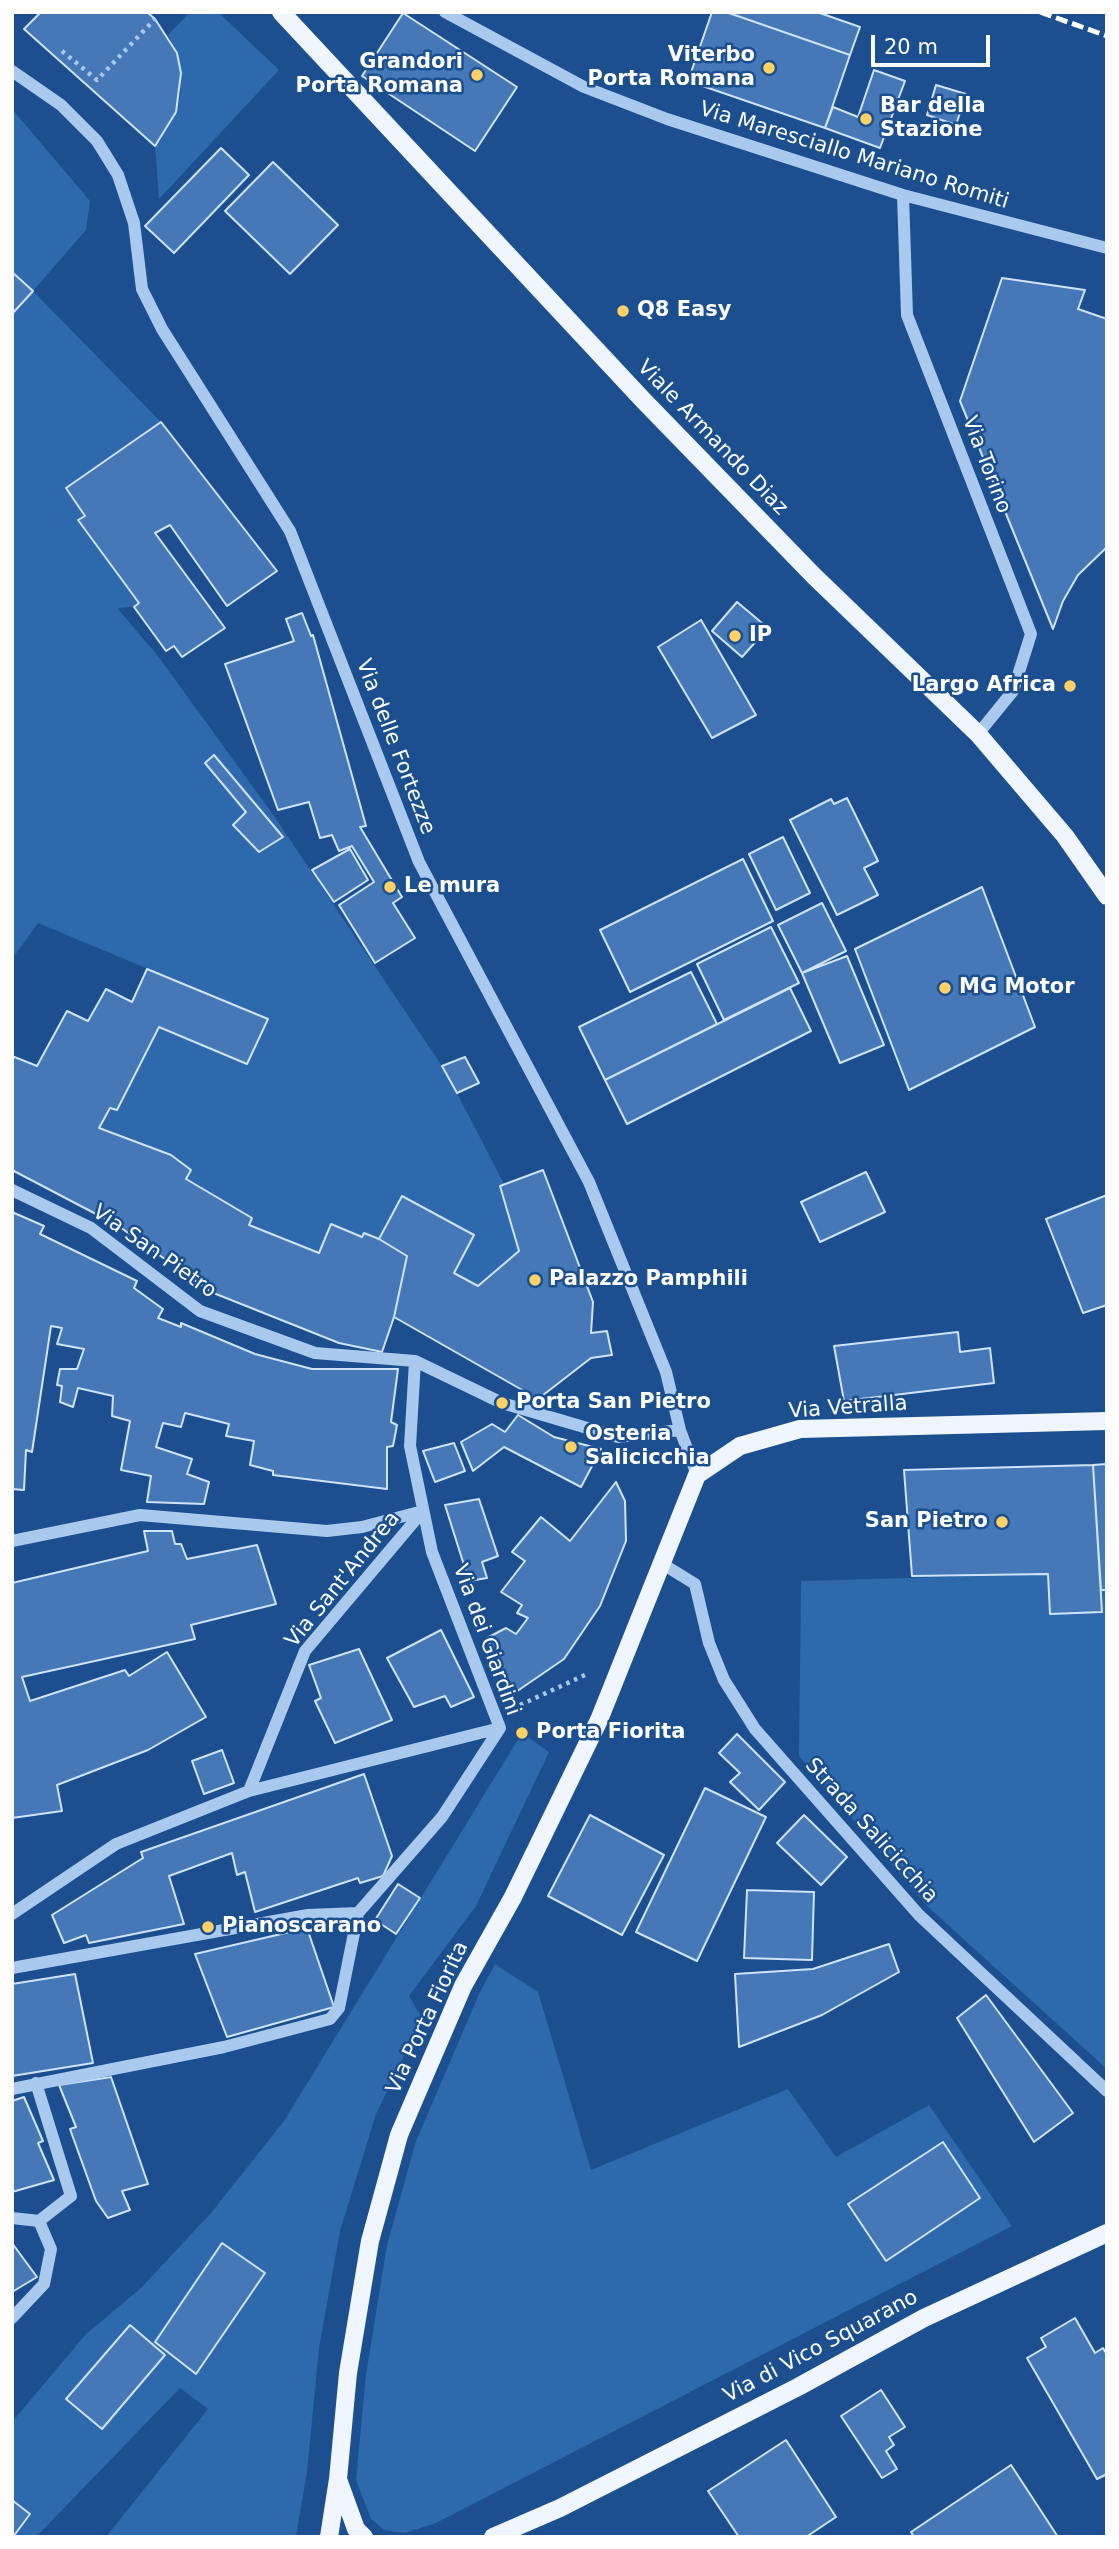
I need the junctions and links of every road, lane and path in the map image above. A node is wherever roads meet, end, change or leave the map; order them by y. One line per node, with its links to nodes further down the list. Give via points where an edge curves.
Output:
1 (281, 12): 8 (main road, Viale Armando Diaz, via 651,410)
2 (446, 12): 6 (street, Via Maresciallo Mariano Romiti, via 584,87 667,119)
3 (155, 19): 4 (path, via 97,80)
4 (62, 51)
5 (12, 71): 13 (street, Via delle Fortezze, via 61,105 97,141 118,175 134,223 142,289 162,329 290,531 419,862 589,1182 667,1372)
6 (904, 195): 7 (street, Via Maresciallo Mariano Romiti); 8 (street, Via Torino, via 907,315 1031,634 1013,691)
7 (1107, 248)
8 (978, 734): 9 (main road, Viale Armando Diaz, via 1065,836)
9 (1107, 897)
10 (12, 1190): 11 (street, Via San Pietro, via 91,1228 200,1311 315,1353)
11 (415, 1361): 13 (street, Via San Pietro, via 502,1403 618,1437); 15 (street, Via dei Giardini, via 410,1446)
12 (1107, 1421): 14 (main road, Via Vetralla, via 800,1429 740,1446)
13 (680, 1430): 14 (street, Via delle Fortezze)
14 (697, 1475): 17 (main road)
15 (423, 1511): 16 (street, via 327,1531 140,1515); 20 (street, Via dei Giardini, via 432,1552); 21 (street, Via Sant'Andrea, via 305,1651)
16 (12, 1541)
17 (662, 1563): 27 (street, Strada Salicicchia, via 695,1584 709,1643 724,1680 755,1729 919,1915); 32 (main road, Via Porta Fiorita, via 599,1720 513,1897 463,1986 399,2135 370,2241 348,2372)
18 (589, 1673): 19 (path)
19 (517, 1707)
20 (500, 1728): 21 (street); 22 (street, Via dei Giardini, via 442,1817)
21 (249, 1791): 23 (street, via 116,1844)
22 (358, 1913): 24 (street, via 308,1915); 25 (street, Via dei Giardini, via 339,2008 330,2019 225,2048)
23 (12, 1914)
24 (12, 1968)
25 (36, 2083): 26 (street, Via dei Giardini); 29 (street, via 71,2196)
26 (12, 2089)
27 (1107, 2091)
28 (12, 2218): 29 (street)
29 (39, 2221): 31 (street, via 51,2249 44,2284)
30 (1107, 2233): 33 (main road, Via di Vico Squarano, via 925,2318)
31 (12, 2318)
32 (338, 2479): 34 (main road, Via Porta Fiorita); 35 (main road, via 356,2529)
33 (560, 2508): 36 (main road); 37 (main road)
34 (329, 2537)
35 (364, 2537)
36 (493, 2537)
37 (523, 2537)

